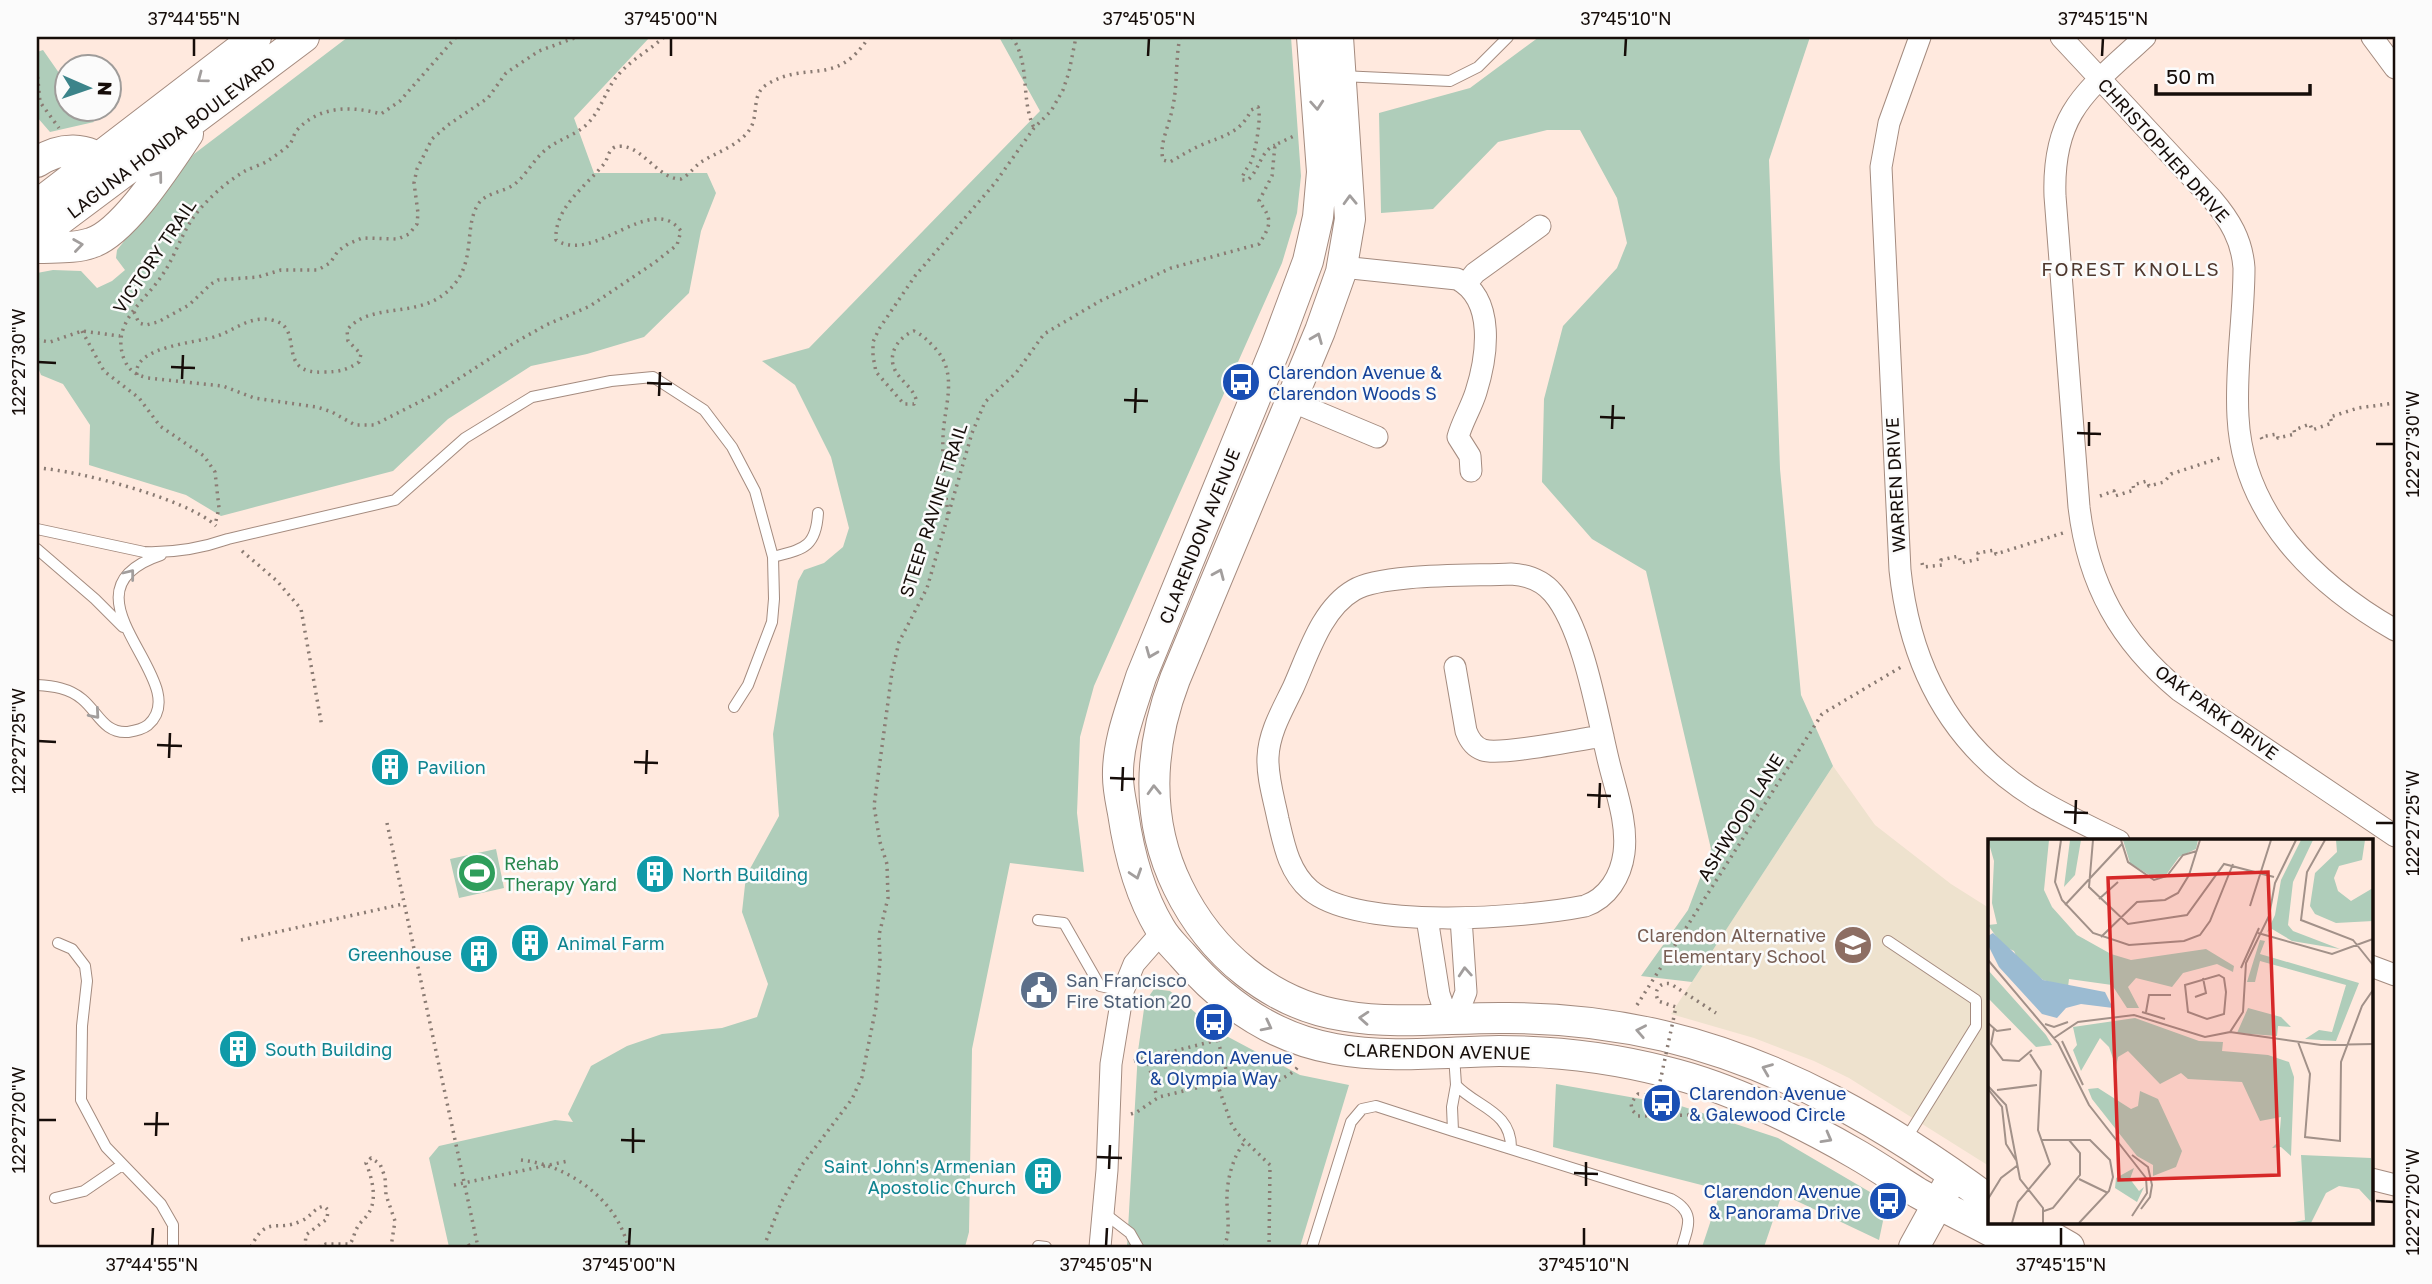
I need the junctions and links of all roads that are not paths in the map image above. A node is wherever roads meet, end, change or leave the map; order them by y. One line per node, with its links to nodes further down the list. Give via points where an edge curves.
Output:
1 (256, 37): 15 (main road, LAGUNA HONDA BOULEVARD, one-way to 15)
2 (304, 37): 13 (main road, LAGUNA HONDA BOULEVARD)
3 (1312, 37): 23 (main road, CLARENDON AVENUE, one-way to 23, via 1322,172 1318,217 1308,261)
4 (1338, 37): 11 (main road, CLARENDON AVENUE)
5 (1508, 37): 11 (lane, via 1478,67 1450,81)
6 (1920, 37): 40 (street, WARREN DRIVE, via 1889,123 1881,167 1906,615 1927,679 1972,744 2034,797)
7 (2061, 37): 12 (street, CHRISTOPHER DRIVE)
8 (2145, 37): 12 (street, OAK PARK DRIVE)
9 (2372, 37): 10 (street)
10 (2395, 68)
11 (1341, 76): 21 (main road, CLARENDON AVENUE, one-way to 11, via 1350,209)
12 (2100, 79): 33 (street, CHRISTOPHER DRIVE, via 2221,209 2237,235 2244,268 2237,404 2242,450 2257,495 2311,570); 39 (street, OAK PARK DRIVE, via 2070,115 2058,145 2055,196 2081,517 2103,598 2129,640 2180,691)
13 (203, 112): 15 (main road, LAGUNA HONDA BOULEVARD); 18 (main road, one-way to 13)
14 (37, 162): 15 (main road, via 71,150 91,153)
15 (108, 167): 16 (main road, LAGUNA HONDA BOULEVARD); 18 (main road, via 124,190 125,206); 19 (main road, LAGUNA HONDA BOULEVARD)
16 (37, 205)
17 (1540, 226): 22 (street)
18 (114, 229): 20 (main road, one-way to 18, via 90,244)
19 (37, 237)
20 (37, 248)
21 (1342, 267): 22 (street, via 1457,279); 24 (main road, CLARENDON AVENUE, one-way to 21)
22 (1466, 284): 27 (street, via 1480,304 1485,336 1478,383 1458,438 1470,456)
23 (1276, 347): 24 (main road); 25 (main road, CLARENDON AVENUE)
24 (1291, 401): 25 (main road); 26 (street); 41 (main road, CLARENDON AVENUE, one-way to 24, via 1154,778 1165,708)
25 (1241, 431): 45 (main road, CLARENDON AVENUE, one-way to 45, via 1124,729 1118,777 1125,831 1136,877)
26 (1377, 437)
27 (1471, 471)
28 (818, 513): 32 (lane, via 817,530 809,543)
29 (37, 529): 31 (lane, via 144,552)
30 (37, 549): 34 (lane)
31 (174, 550): 32 (lane, via 208,546 395,500 465,438 532,397 653,377 704,410 732,447 755,491); 34 (lane, one-way to 31, via 120,607 124,578 145,560)
32 (772, 557): 37 (lane, via 772,622 748,685)
33 (2395, 630)
34 (127, 632): 36 (lane, one-way to 34, via 57,686 82,699 109,728 135,731 148,725 160,697)
35 (1455, 667): 38 (street, via 1466,731 1480,749 1500,751)
36 (37, 685)
37 (734, 707)
38 (1603, 736): 42 (street, via 1574,632 1555,594 1536,580 1511,574 1373,582 1335,606 1269,745 1269,777 1286,852 1301,881 1327,901 1347,908); 43 (street, via 1625,840 1623,859 1609,889 1586,906)
39 (2395, 836)
40 (2115, 839)
41 (1166, 857): 45 (main road, via 1160,895); 48 (main road, CLARENDON AVENUE, via 1185,902)
42 (1427, 918): 43 (street); 52 (street)
43 (1461, 918): 52 (street, one-way to 43, via 1461,1005 1466,992)
44 (1038, 920): 51 (lane, via 1064,923 1100,986)
45 (1162, 932): 48 (main road); 51 (street, via 1135,964); 55 (main road, CLARENDON AVENUE, one-way to 55, via 1210,986 1266,1026 1332,1049)
46 (1888, 941): 58 (lane, via 1976,1000 1976,1026)
47 (58, 943): 60 (lane, via 72,949 85,966 81,1100 106,1147)
48 (1215, 943): 52 (main road, CLARENDON AVENUE, one-way to 48, via 1369,1019 1313,1009 1265,986)
49 (2372, 966): 50 (street)
50 (2395, 975)
51 (1122, 992): 67 (street, via 1111,1064)
52 (1447, 1018): 53 (main road, via 1465,1035); 55 (main road); 58 (main road, CLARENDON AVENUE, one-way to 52, via 1834,1100 1772,1071 1697,1045 1620,1027 1529,1018)
53 (1501, 1051): 54 (main road, CLARENDON AVENUE); 66 (main road, CLARENDON AVENUE, one-way to 66, via 1609,1060 1708,1084 1819,1133)
54 (1454, 1052): 55 (main road, CLARENDON AVENUE); 56 (lane)
55 (1400, 1054)
56 (1456, 1085): 57 (lane); 59 (lane, via 1499,1117 1511,1136)
57 (1453, 1132): 59 (lane); 72 (lane, via 1376,1107 1362,1109 1351,1122)
58 (1904, 1142): 61 (main road, CLARENDON AVENUE)
59 (1511, 1149): 73 (lane, via 1682,1205 1689,1220)
60 (122, 1165): 64 (lane, via 84,1191); 69 (lane, via 161,1204 173,1225)
61 (1954, 1174): 65 (main road, CLARENDON AVENUE); 66 (main road)
62 (2372, 1179): 63 (street)
63 (2395, 1185)
64 (55, 1198)
65 (1988, 1199)
66 (1937, 1203): 74 (main road); 75 (main road, CLARENDON AVENUE)
67 (1104, 1213): 70 (street); 71 (lane, via 1130,1233)
68 (2029, 1224): 76 (main road)
69 (173, 1247)
70 (1100, 1247)
71 (1138, 1247)
72 (1312, 1247)
73 (1682, 1247)
74 (1914, 1247)
75 (2020, 1247)
76 (2069, 1247)

